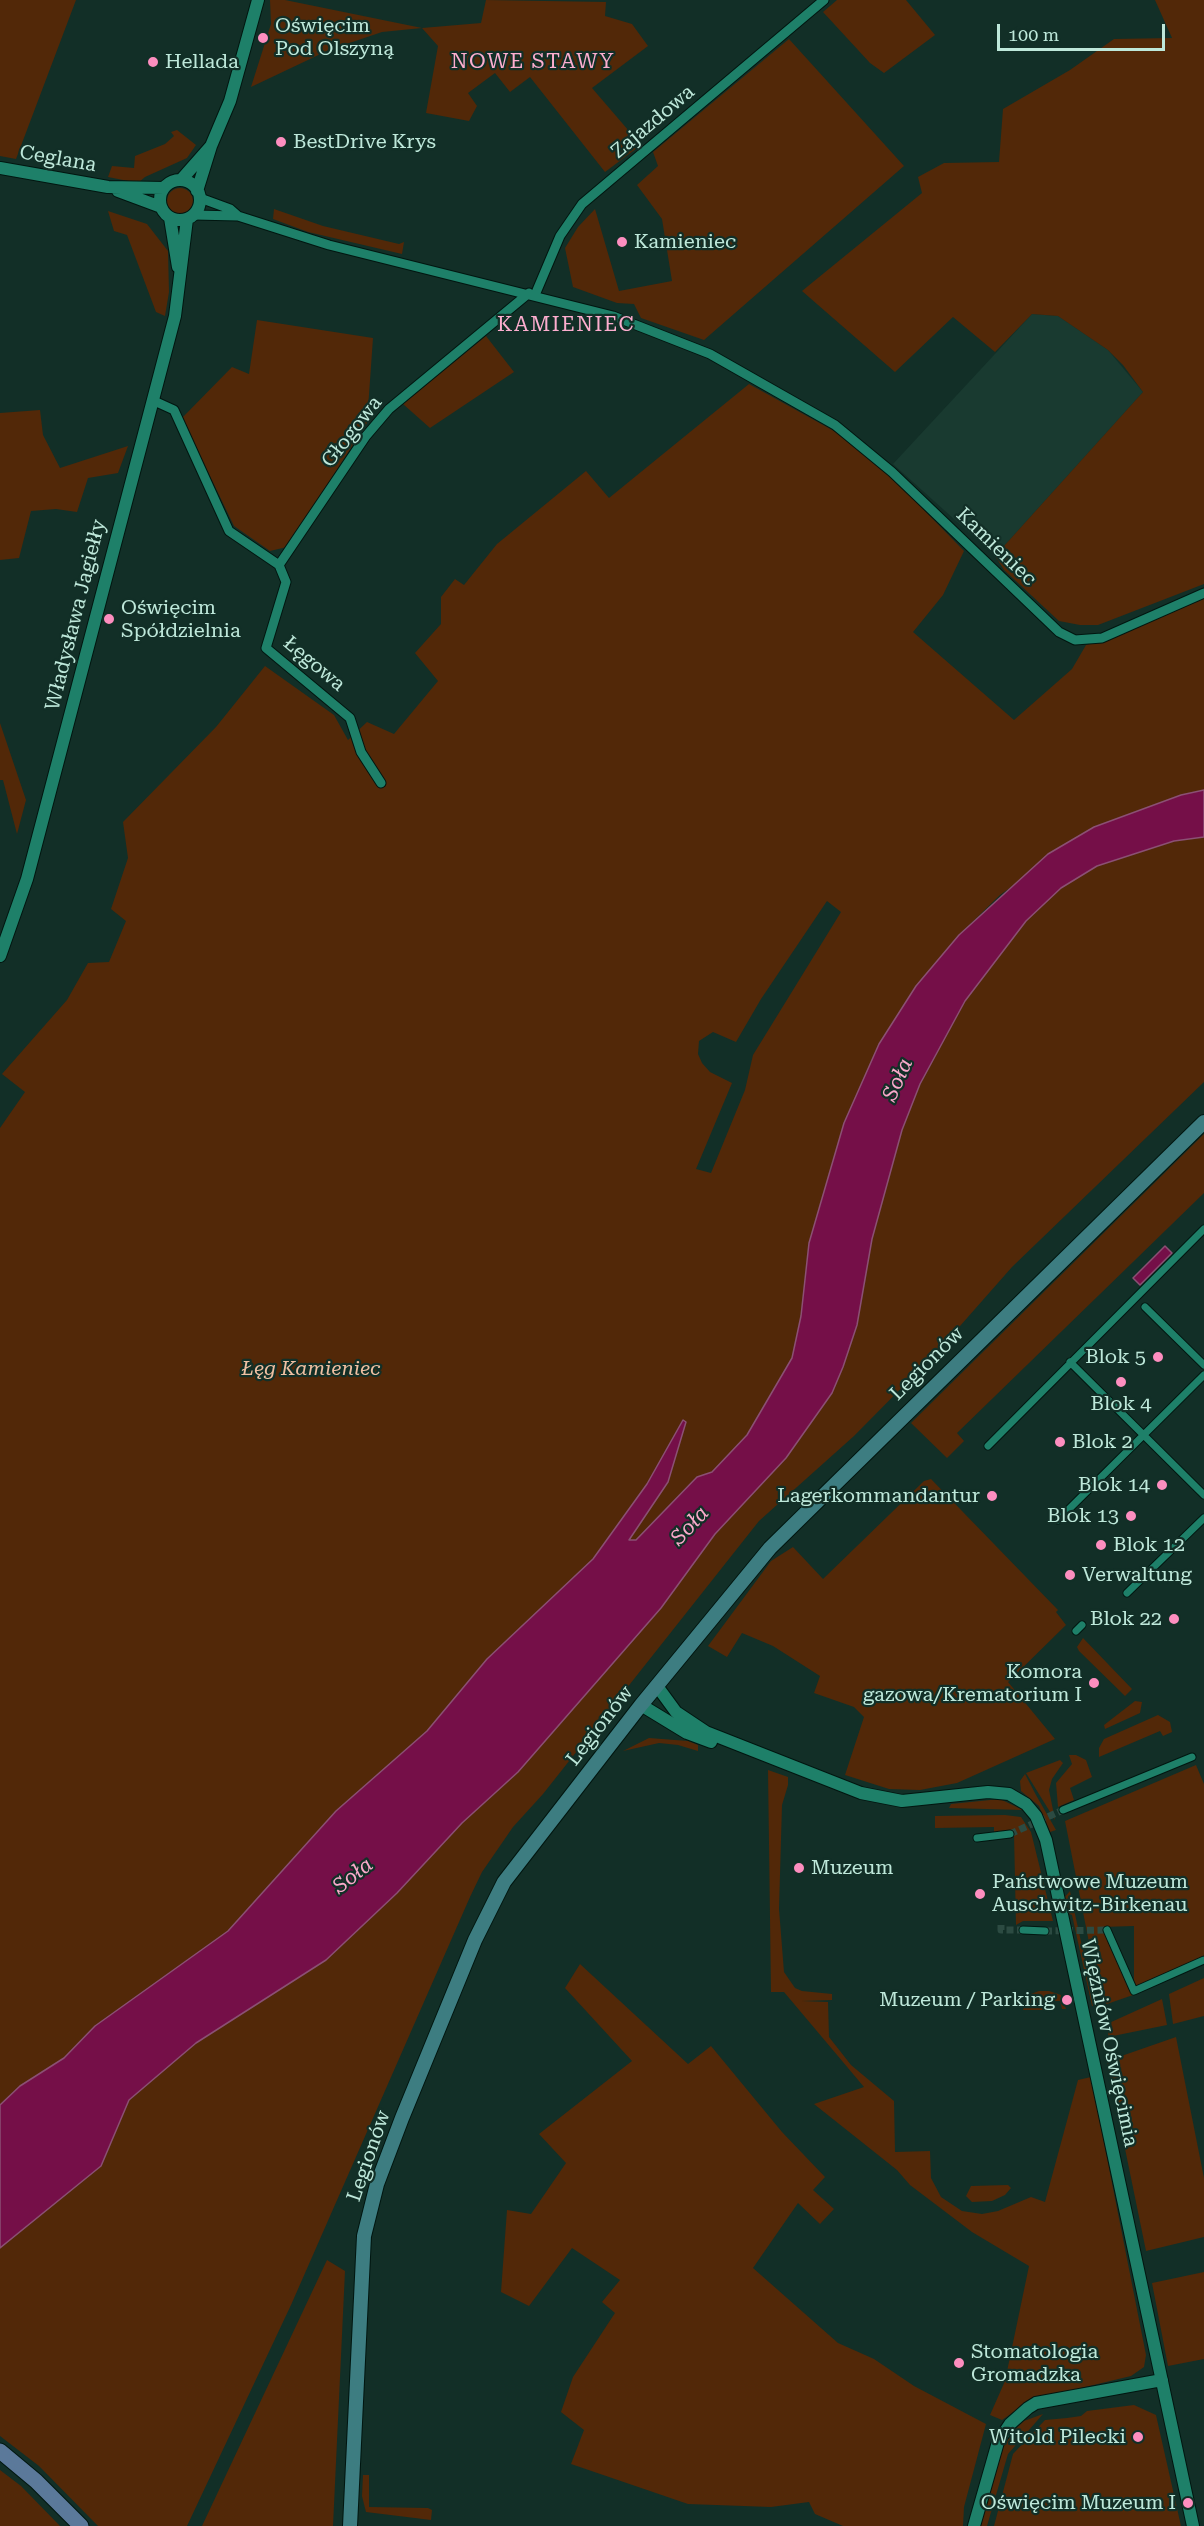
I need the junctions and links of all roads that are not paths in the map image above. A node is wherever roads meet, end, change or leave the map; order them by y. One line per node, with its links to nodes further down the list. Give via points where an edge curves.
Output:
1 (258, 0): 3 (street, via 230,101)
2 (824, 0): 14 (street, Zajazdowa, via 582,204 560,236)
3 (211, 146): 5 (street); 8 (street)
4 (0, 168): 6 (street, Ceglana)
5 (181, 180): 7 (street); 8 (street)
6 (108, 187): 7 (street, Ceglana); 9 (street, Ceglana)
7 (164, 188): 9 (street)
8 (199, 194): 10 (street, Kamieniec); 11 (street)
9 (161, 207): 12 (street)
10 (238, 216): 11 (street, Kamieniec); 14 (street, Kamieniec, via 329,245)
11 (191, 217): 12 (street); 13 (street, Władysława Jagiełły)
12 (170, 218): 13 (street, Władysława Jagiełły)
13 (180, 282): 15 (street, Władysława Jagiełły)
14 (532, 294): 16 (street, Głogowa, via 389,409 366,436); 17 (street, Kamieniec, via 613,316 710,354 835,425 892,472 1059,632 1075,640 1102,638)
15 (152, 400): 16 (street, via 174,410 229,531); 19 (street, Władysława Jagiełły, via 27,879)
16 (279, 565): 18 (street, Łęgowa, via 286,582 266,648 350,718 361,752)
17 (1204, 593)
18 (381, 783)
19 (0, 956)
20 (1204, 1122): 34 (main road, Legionów, via 770,1548)
21 (1204, 1229): 23 (street)
22 (1145, 1307): 24 (street)
23 (1070, 1362): 26 (street); 27 (street)
24 (1204, 1365)
25 (1204, 1375): 26 (street)
26 (1144, 1435): 28 (street); 30 (street)
27 (988, 1446)
28 (1204, 1495)
29 (1204, 1518): 31 (street)
30 (1058, 1520)
31 (1127, 1593)
32 (1082, 1625): 33 (street)
33 (1076, 1630)
34 (657, 1686): 35 (main road, Legionów); 36 (street, Więźniów Oświęcimia, via 687,1721)
35 (641, 1705): 36 (street, Więźniów Oświęcimia, via 687,1733); 48 (main road, Legionów, via 504,1882 475,1940 377,2184 364,2236)
36 (765, 1757): 45 (street, Więźniów Oświęcimia, via 876,1798 902,1802 988,1792 1010,1794 1036,1816 1046,1840)
37 (1192, 1757): 38 (street)
38 (1063, 1810)
39 (1010, 1834): 40 (street)
40 (976, 1838)
41 (1023, 1930): 42 (street)
42 (1045, 1930)
43 (1107, 1930): 44 (street, via 1134,1991)
44 (1204, 1960)
45 (1162, 2380): 49 (street, via 1036,2403 1028,2408 998,2442); 50 (street, Więźniów Oświęcimia)
46 (0, 2451): 47 (main road)
47 (81, 2526)
48 (351, 2526)
49 (974, 2526)
50 (1193, 2526)

